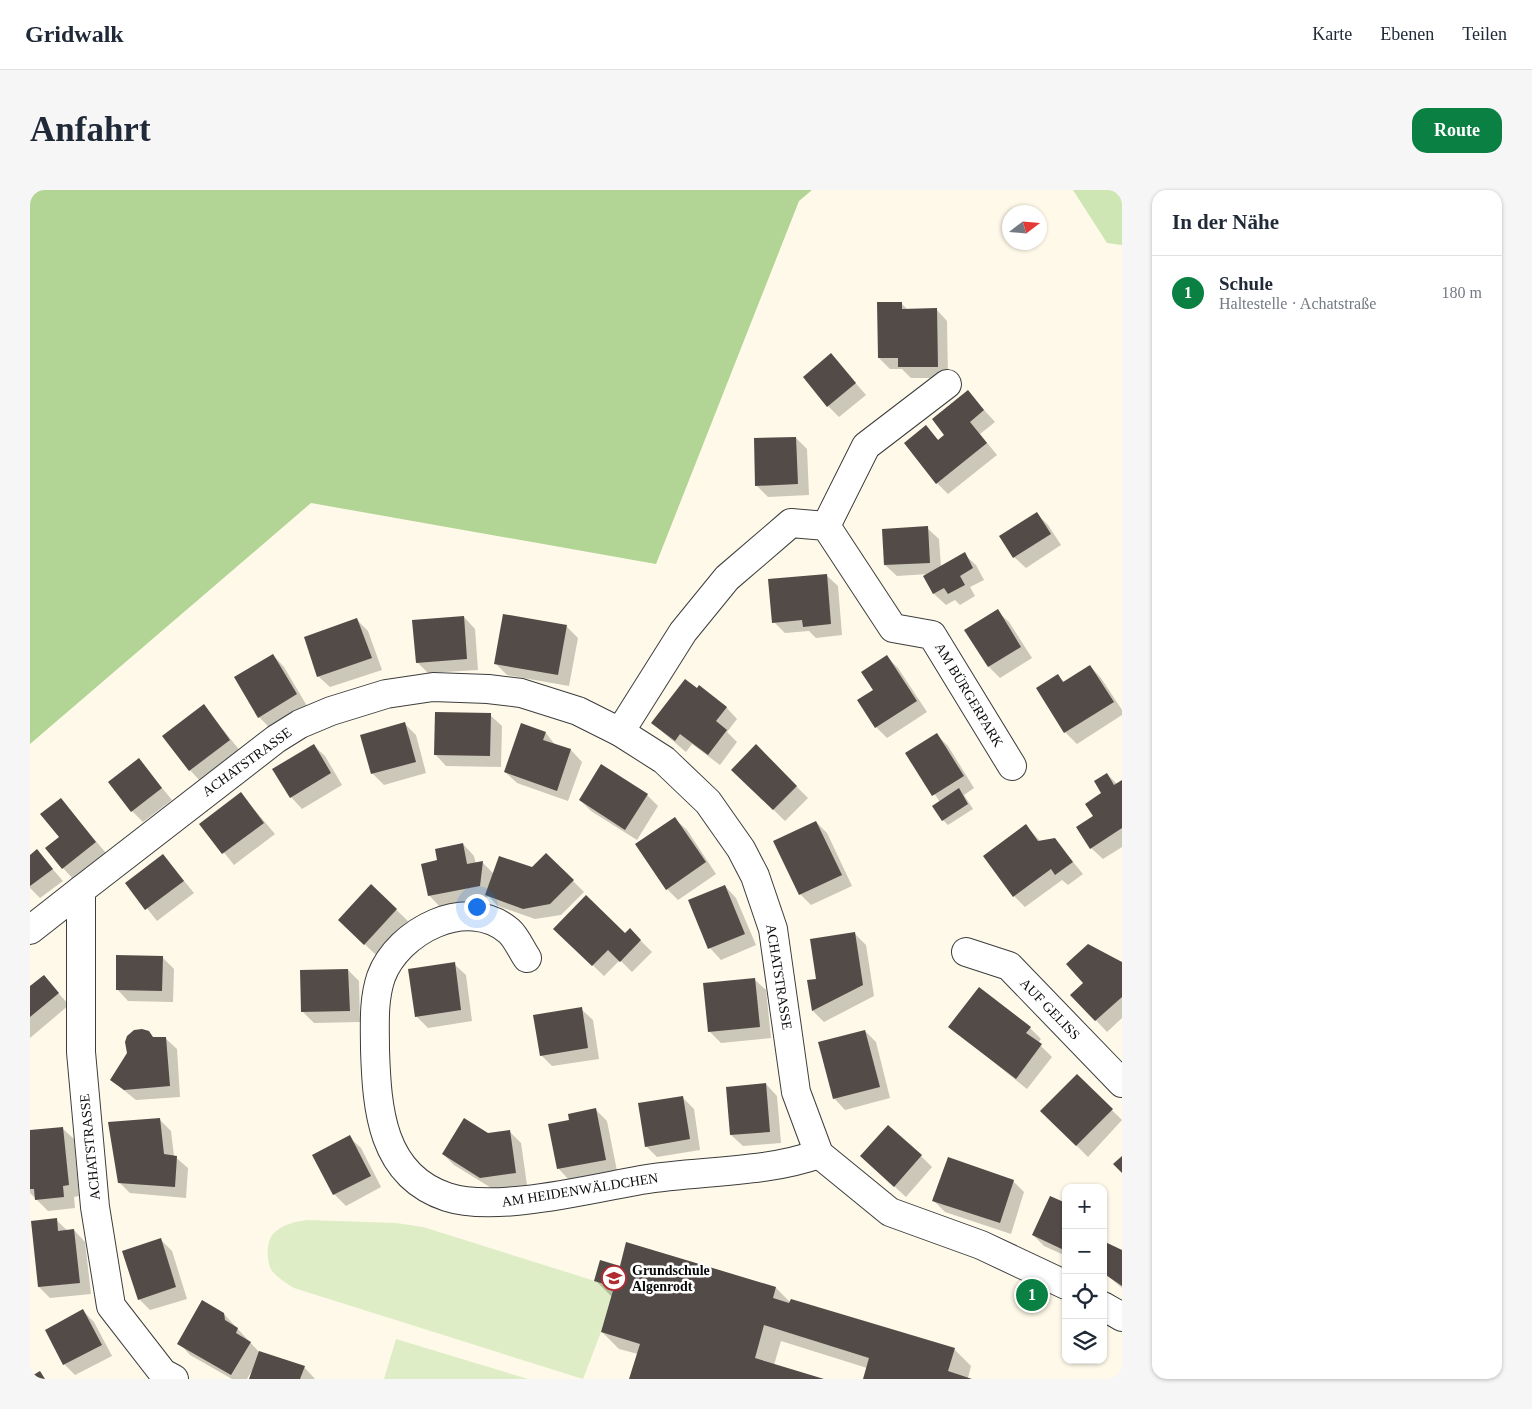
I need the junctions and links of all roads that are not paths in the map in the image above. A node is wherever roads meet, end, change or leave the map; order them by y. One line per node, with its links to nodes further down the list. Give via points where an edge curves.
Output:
1 (947, 384): 2 (street, via 866,446)
2 (826, 526): 3 (street, via 790,523 727,578 683,632); 4 (street, AM BÜRGERPARK, via 893,628 932,635)
3 (620, 732): 5 (street, ACHATSTRASSE, via 551,701 488,689 433,687 362,701 300,724 276,738); 10 (street, ACHATSTRASSE, via 664,760 708,802 741,849 755,876 766,904 776,948 796,1092)
4 (1012, 766)
5 (81, 890): 6 (street, ACHATSTRASSE); 14 (street, ACHATSTRASSE, via 81,1052 96,1207 111,1306 163,1373)
6 (30, 930)
7 (966, 952): 9 (street, AUF GELISS, via 1009,966)
8 (527, 958): 10 (street, AM HEIDENWÄLDCHEN, via 510,931 490,920 471,915 452,917 410,939 382,976 374,1020 380,1120 389,1144 402,1164 426,1188 466,1202 507,1202 655,1178 784,1165)
9 (1122, 1084)
10 (819, 1154): 11 (street, via 890,1212 981,1245)
11 (1062, 1283)
12 (1107, 1308): 13 (street)
13 (1122, 1317)
14 (174, 1379)

